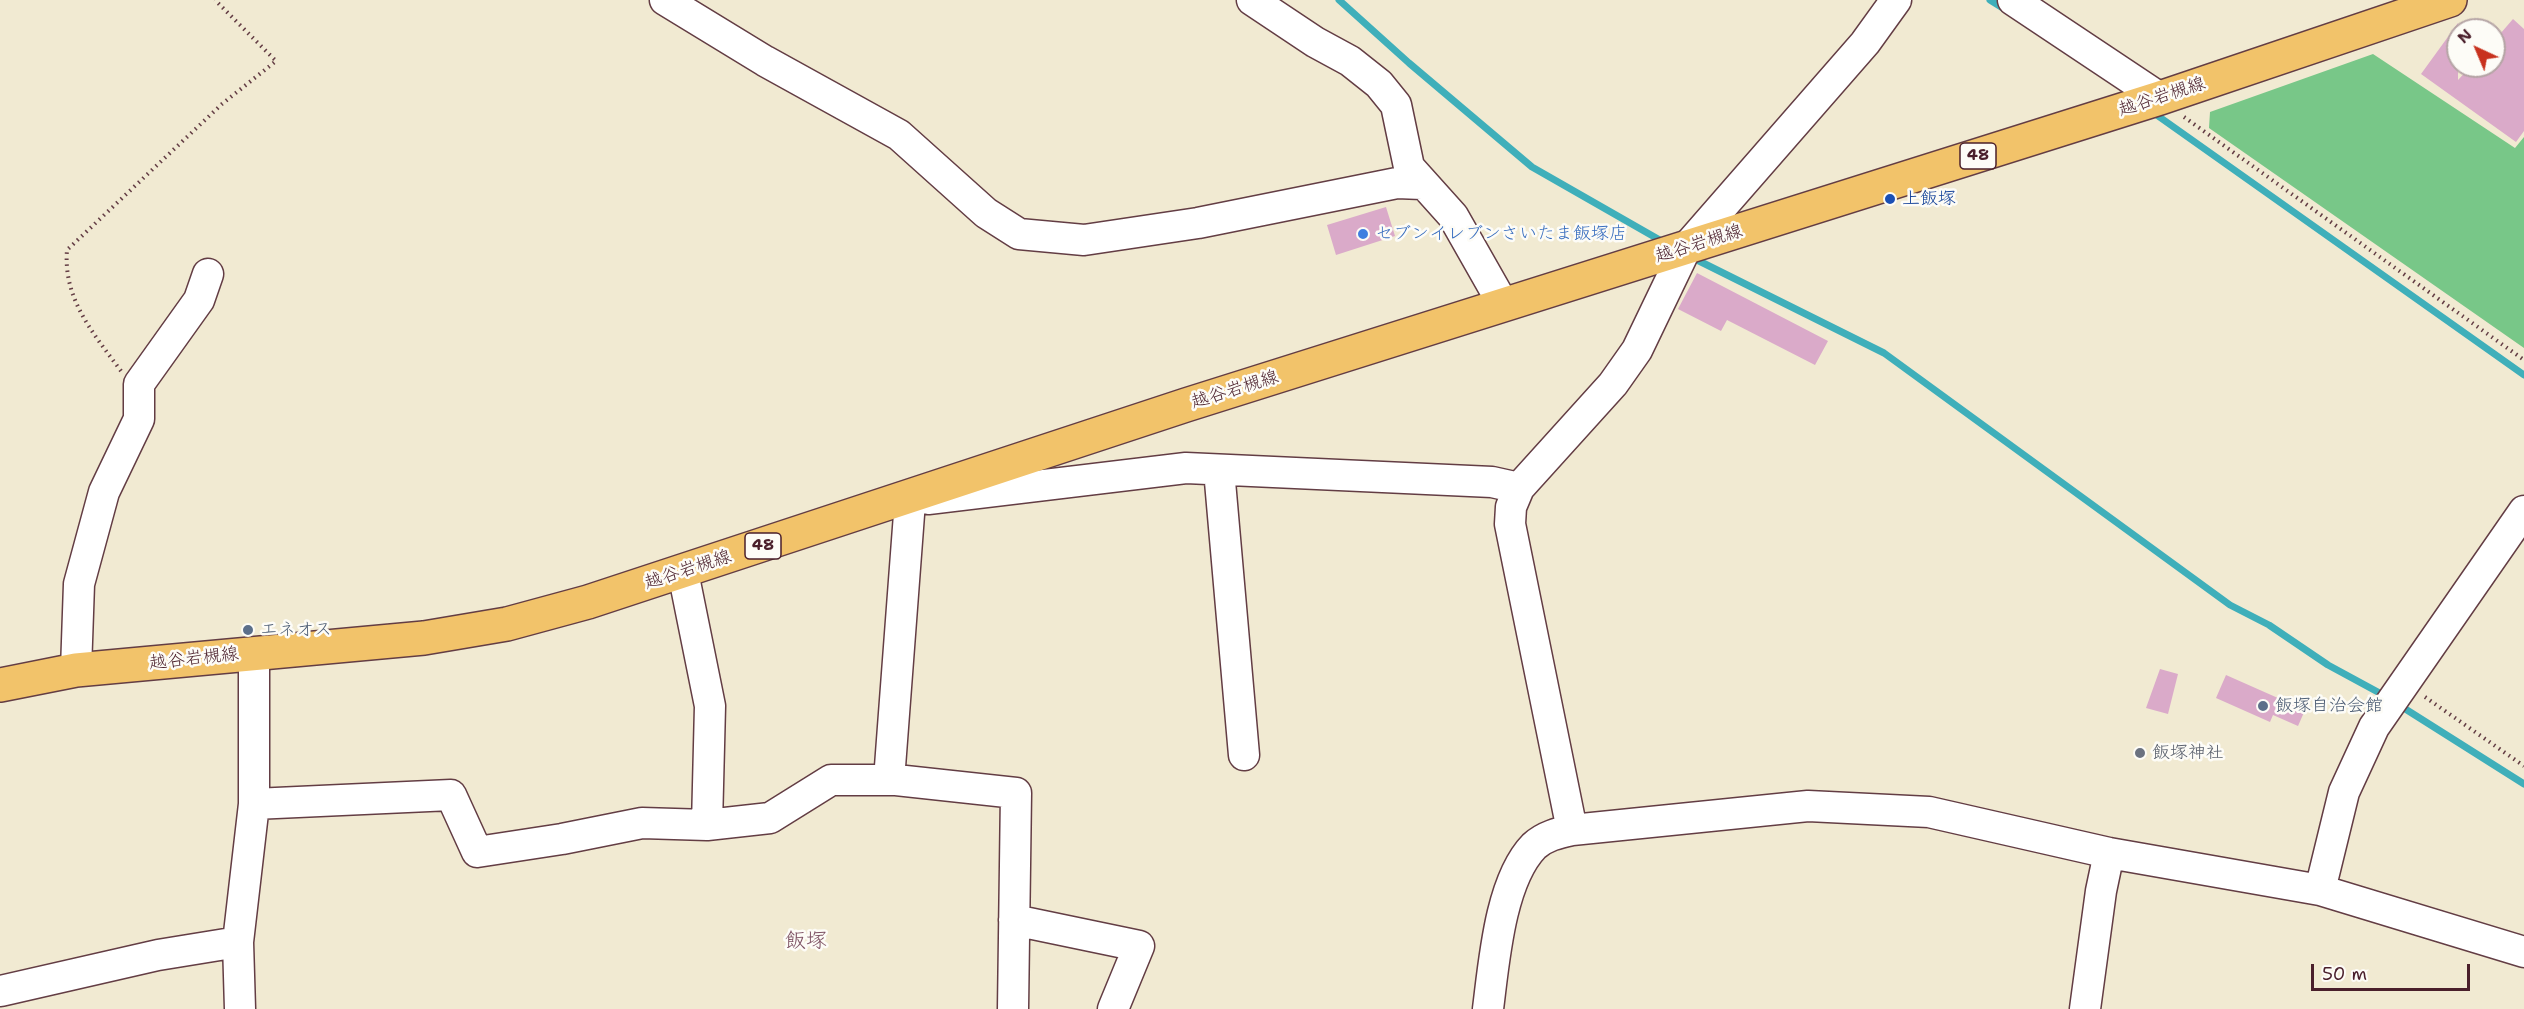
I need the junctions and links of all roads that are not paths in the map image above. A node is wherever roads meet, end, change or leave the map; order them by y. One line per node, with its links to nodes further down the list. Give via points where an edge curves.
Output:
1 (665, 0): 7 (street, via 899,135 986,213 1019,234 1084,240 1198,223 1397,183)
2 (1252, 0): 7 (street, via 1350,61 1379,84 1395,105 1409,166)
3 (2013, 0): 6 (street)
4 (2450, 0): 6 (main road, 越谷岩槻線 / 48)
5 (1894, 1): 8 (street, via 1865,43)
6 (2160, 98): 8 (main road, 越谷岩槻線 / 48)
7 (1422, 184): 10 (street, via 1436,194 1453,216)
8 (1686, 248): 10 (main road, 越谷岩槻線 / 48); 12 (street, via 1637,350 1613,384)
9 (208, 274): 17 (street, via 200,300 139,384 139,419 104,492 79,584)
10 (1503, 304): 13 (main road, 越谷岩槻線 / 48, via 1175,409)
11 (1219, 470): 12 (street, via 1492,482); 13 (street, via 1186,468); 19 (street)
12 (1519, 488): 23 (street, via 1511,507 1510,524)
13 (904, 502): 15 (main road, 越谷岩槻線 / 48); 20 (street)
14 (2524, 511): 25 (street, via 2374,727 2344,792)
15 (683, 572): 16 (main road, 越谷岩槻線 / 48, via 507,624 424,638); 22 (street, via 710,706)
16 (255, 653): 17 (main road, 越谷岩槻線 / 48); 21 (street)
17 (76, 670): 18 (main road, 越谷岩槻線 / 48)
18 (0, 685)
19 (1244, 755)
20 (889, 780): 22 (street, via 831,780 770,818); 26 (street, via 1016,793)
21 (254, 804): 22 (street, via 451,795 477,852 642,823); 27 (street)
22 (707, 825)
23 (1572, 830): 24 (street, via 1808,806 1929,812); 33 (street, via 1552,834 1535,845 1516,870 1495,949)
24 (2109, 853): 25 (street); 34 (street)
25 (2320, 890): 28 (street)
26 (1014, 920): 31 (street); 32 (street, via 1138,946)
27 (238, 942): 29 (street, via 158,955); 30 (street)
28 (2524, 952)
29 (0, 991)
30 (240, 1009)
31 (1012, 1009)
32 (1113, 1009)
33 (1488, 1009)
34 (2085, 1009)

